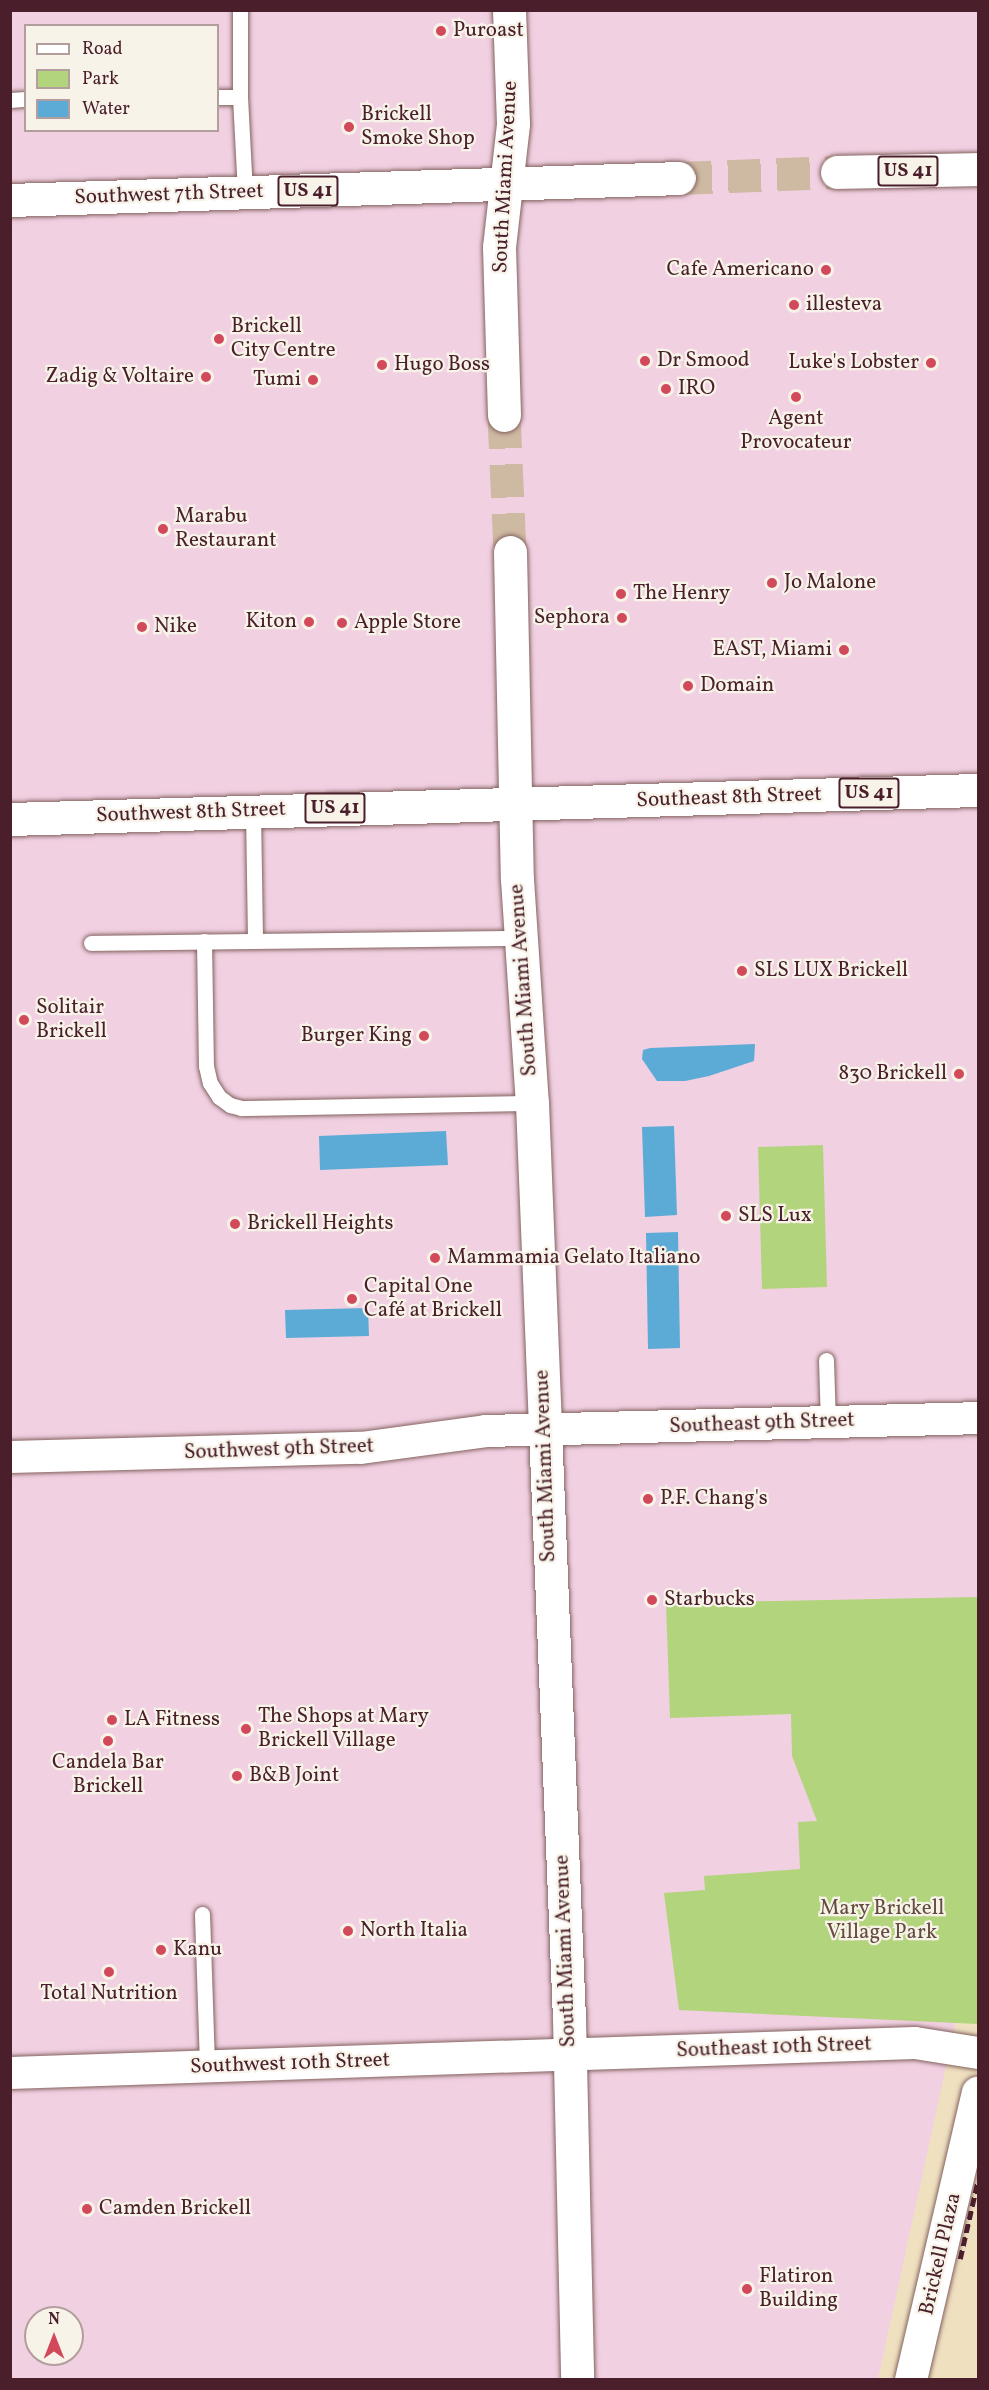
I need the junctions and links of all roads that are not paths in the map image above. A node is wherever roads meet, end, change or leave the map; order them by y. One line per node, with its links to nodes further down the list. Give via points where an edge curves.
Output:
1 (240, 10): 4 (lane)
2 (509, 10): 8 (main road, South Miami Avenue, via 513,124)
3 (219, 97): 4 (lane)
4 (240, 97): 9 (lane)
5 (978, 169): 6 (main road, US 41)
6 (837, 172)
7 (679, 178): 8 (main road, US 41)
8 (507, 184): 9 (main road, Southwest 7th Street / US 41); 11 (main road, South Miami Avenue, via 499,247)
9 (245, 192): 10 (main road, Southwest 7th Street / US 41)
10 (10, 200)
11 (504, 414)
12 (510, 552): 14 (main road, South Miami Avenue)
13 (978, 790): 14 (main road, Southeast 8th Street / US 41)
14 (516, 804): 15 (main road, Southwest 8th Street / US 41); 17 (main road, South Miami Avenue)
15 (253, 811): 16 (main road, Southwest 8th Street / US 41); 18 (lane)
16 (10, 819)
17 (520, 938): 18 (lane); 21 (main road, South Miami Avenue)
18 (255, 940): 19 (lane)
19 (204, 941): 20 (lane); 21 (lane, via 206,1066 210,1083 230,1105 241,1108)
20 (91, 943)
21 (532, 1103): 25 (main road, South Miami Avenue)
22 (826, 1360): 24 (lane)
23 (978, 1418): 24 (street, Southeast 9th Street)
24 (828, 1422): 25 (street, Southeast 9th Street)
25 (546, 1429): 26 (street, Southwest 9th Street, via 486,1431 362,1448); 29 (main road, South Miami Avenue)
26 (10, 1457)
27 (202, 1914): 30 (lane)
28 (978, 2053): 29 (street, Southeast 10th Street, via 915,2043)
29 (570, 2055): 30 (street, Southwest 10th Street); 33 (main road, South Miami Avenue)
30 (207, 2067): 31 (street, Southwest 10th Street)
31 (10, 2073)
32 (978, 2093): 34 (street, Brickell Plaza)
33 (578, 2379)
34 (911, 2379)

